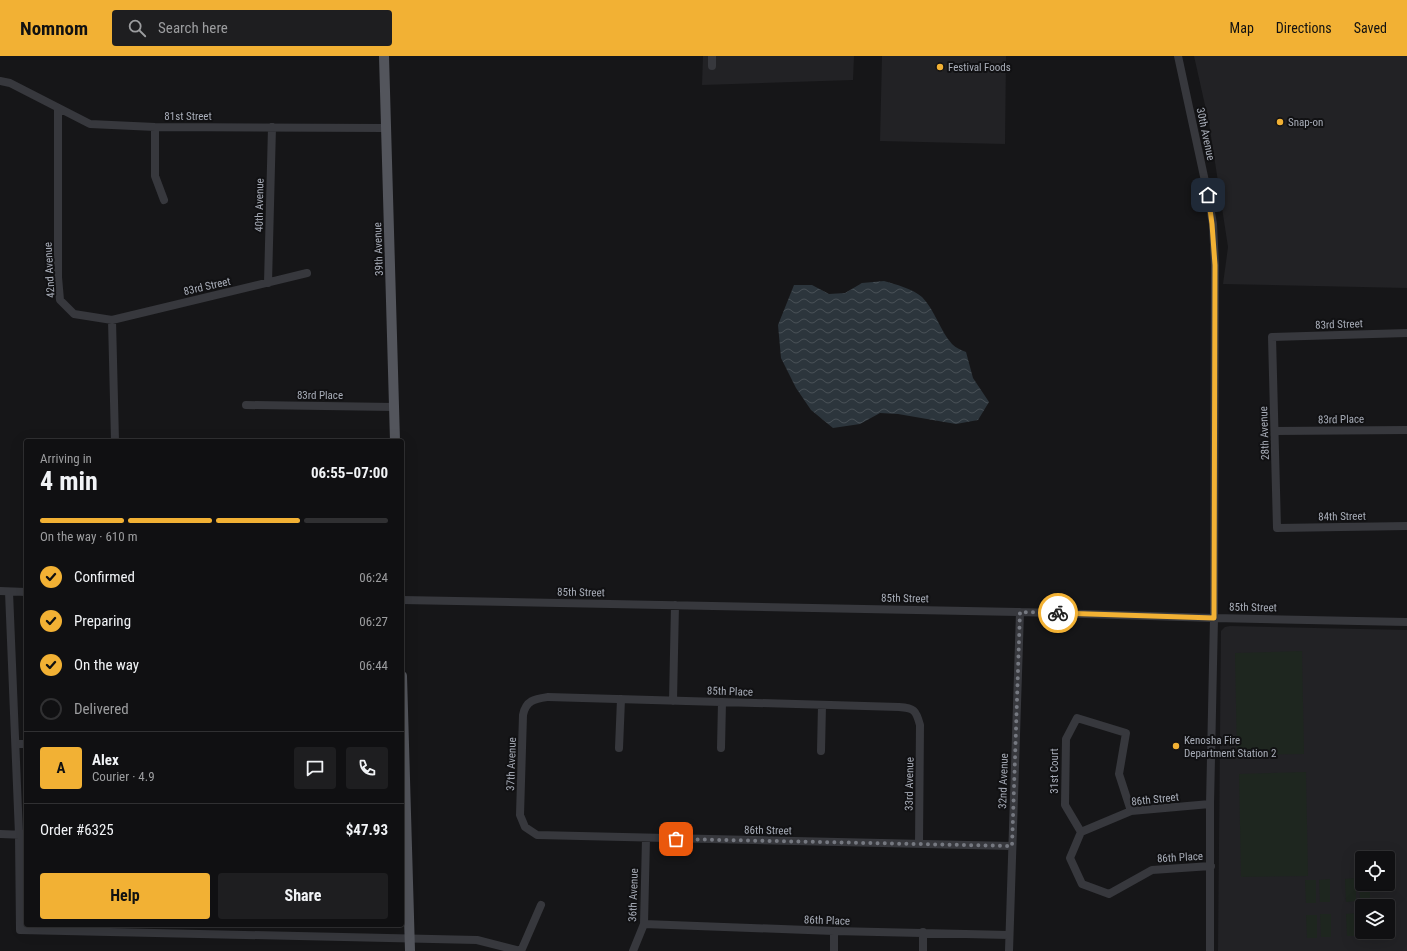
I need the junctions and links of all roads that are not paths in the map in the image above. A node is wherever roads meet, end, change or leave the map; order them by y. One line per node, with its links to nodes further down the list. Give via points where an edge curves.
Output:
1 (384, 56): 9 (main road, 39th Avenue)
2 (712, 56): 4 (street)
3 (1178, 56): 30 (street, 30th Avenue, via 1208,195 1215,265)
4 (712, 66)
5 (0, 82): 6 (street, 81st Street, via 10,83)
6 (58, 108): 7 (street, 81st Street, via 90,124); 13 (street, 42nd Avenue, via 60,300 74,314)
7 (155, 127): 8 (street, 81st Street); 10 (street, via 156,176)
8 (272, 127): 9 (street, 81st Street); 12 (street, 40th Avenue)
9 (385, 128): 17 (main road, 39th Avenue)
10 (164, 200)
11 (308, 273): 12 (street, 83rd Street)
12 (268, 283): 13 (street, 83rd Street)
13 (112, 320): 20 (street)
14 (1407, 333): 15 (street, 83rd Street)
15 (1272, 337): 19 (street, 28th Avenue)
16 (246, 406): 17 (street, 83rd Place)
17 (394, 407): 21 (main road, 39th Avenue)
18 (1407, 430): 19 (street, 83rd Place)
19 (1275, 431): 23 (street, 28th Avenue)
20 (115, 439)
21 (395, 439)
22 (1407, 526): 23 (street, 84th Street)
23 (1277, 528)
24 (0, 591): 25 (street)
25 (9, 592): 26 (street); 38 (street)
26 (24, 592)
27 (404, 600): 28 (street, 85th Street)
28 (675, 605): 29 (street, 85th Street); 33 (street)
29 (1020, 612): 30 (street, 85th Street); 52 (street, 32nd Avenue)
30 (1214, 618): 31 (street, 85th Street); 43 (street, 30th Avenue)
31 (1407, 622)
32 (621, 699): 33 (street, 85th Place); 34 (street, 85th Place, via 548,697); 40 (street)
33 (673, 701): 35 (street, 85th Place)
34 (529, 702): 45 (street, 37th Avenue, via 523,715 520,814)
35 (722, 702): 36 (street, 85th Place); 41 (street)
36 (822, 705): 37 (street, 85th Place, via 911,708 917,714); 42 (street)
37 (920, 725): 51 (street, 33rd Avenue)
38 (16, 744): 39 (street); 48 (street)
39 (24, 744)
40 (619, 748)
41 (721, 748)
42 (822, 751)
43 (1210, 804): 44 (street, 86th Street); 53 (street, 30th Avenue)
44 (1131, 811): 46 (street, 86th Street); 46 (street, 31st Court, via 1119,774 1126,733 1077,718 1066,739 1065,805)
45 (526, 827): 49 (street, 86th Street, via 537,835)
46 (1081, 832): 53 (street, 86th Place, via 1070,858 1082,884 1109,894 1152,870)
47 (0, 834): 48 (street)
48 (22, 834): 59 (street, via 20,930)
49 (646, 838): 51 (street, 86th Street); 55 (street, 36th Avenue)
50 (404, 842): 59 (main road)
51 (919, 844): 52 (street, 86th Street)
52 (1012, 846): 58 (street, 32nd Avenue)
53 (1211, 866): 66 (street, 30th Avenue)
54 (541, 905): 61 (street)
55 (644, 924): 56 (street, 86th Place); 62 (street, 36th Avenue)
56 (834, 931): 57 (street, 86th Place); 63 (street)
57 (923, 932): 58 (street, 86th Place); 64 (street)
58 (1009, 935): 65 (street, 32nd Avenue)
59 (410, 938): 60 (main road); 61 (street, via 477,940)
60 (410, 951)
61 (520, 951)
62 (633, 951)
63 (834, 951)
64 (923, 951)
65 (1009, 951)
66 (1210, 951)

